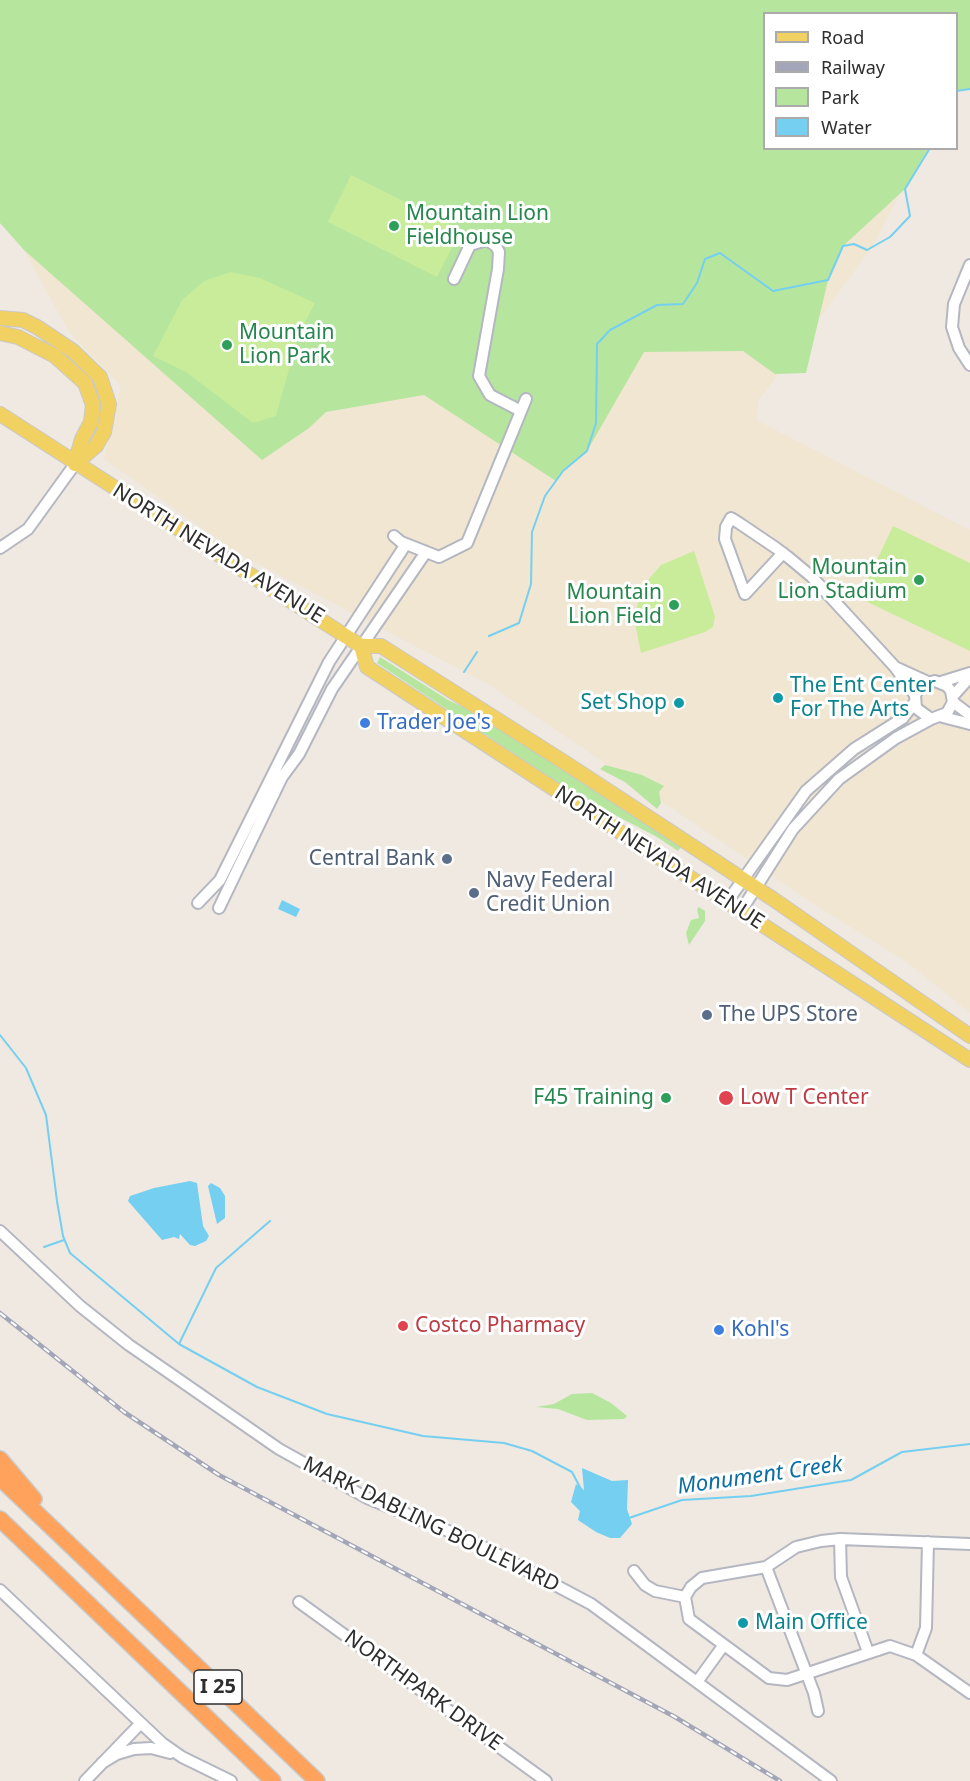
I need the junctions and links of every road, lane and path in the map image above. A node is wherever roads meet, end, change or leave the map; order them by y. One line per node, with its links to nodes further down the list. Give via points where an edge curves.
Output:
1 (970, 266): 5 (street, via 954,304 952,327)
2 (454, 279): 7 (street, via 470,245 487,240 496,246 498,269 479,376 490,395)
3 (0, 318): 9 (main road, via 23,320 37,327 73,351 100,377 109,404 104,432 96,446)
4 (0, 333): 9 (main road, via 18,337 55,356 85,383 93,405 91,422)
5 (970, 364)
6 (526, 399): 7 (street)
7 (521, 411): 13 (street, via 467,543 439,557)
8 (0, 414): 9 (main road, NORTH NEVADA AVENUE)
9 (75, 464): 12 (street, via 28,529); 15 (main road, NORTH NEVADA AVENUE)
10 (394, 536): 11 (street)
11 (406, 544): 13 (street); 15 (street)
12 (0, 548)
13 (426, 552): 16 (street)
14 (783, 553): 14 (street, via 745,594 725,538 731,518); 17 (street)
15 (346, 636): 16 (main road, NORTH NEVADA AVENUE); 27 (street, via 329,662)
16 (361, 646): 27 (street, via 332,689 299,754); 31 (main road, NORTH NEVADA AVENUE, via 381,646); 33 (main road, NORTH NEVADA AVENUE, via 367,667)
17 (896, 667): 19 (street); 21 (street)
18 (970, 675): 20 (street); 22 (street)
19 (928, 681): 20 (street); 21 (street)
20 (941, 682): 22 (street)
21 (915, 698): 25 (street, via 920,713); 31 (street, via 903,718 854,749 806,791 790,808)
22 (953, 699): 23 (street); 24 (street)
23 (970, 716)
24 (943, 717): 25 (street); 26 (street)
25 (931, 719): 32 (street, via 896,738 839,779 793,829)
26 (970, 724)
27 (277, 775): 28 (street); 29 (street)
28 (293, 783)
29 (259, 812): 30 (street); 34 (street, via 220,880); 35 (street)
30 (276, 819)
31 (743, 880): 32 (main road, NORTH NEVADA AVENUE); 33 (street)
32 (756, 888): 36 (street); 37 (main road, NORTH NEVADA AVENUE)
33 (727, 902): 36 (main road, NORTH NEVADA AVENUE)
34 (198, 903)
35 (219, 908)
36 (741, 911): 38 (main road, NORTH NEVADA AVENUE)
37 (970, 1036)
38 (970, 1060)
39 (0, 1231): 58 (street, MARK DABLING BOULEVARD, via 80,1306 129,1345 279,1449 367,1498 468,1539 576,1595)
40 (0, 1459): 50 (highway)
41 (0, 1478): 50 (highway, I 25)
42 (0, 1519): 53 (highway, I 25)
43 (0, 1530): 53 (highway)
44 (840, 1539): 45 (street); 47 (street, via 796,1547); 55 (street, via 841,1577)
45 (928, 1542): 46 (street); 56 (street, via 926,1628)
46 (970, 1544)
47 (766, 1567): 51 (street, via 702,1578); 57 (street)
48 (634, 1571): 51 (street, via 656,1591)
49 (0, 1590): 61 (street)
50 (118, 1593): 67 (highway, I 25)
51 (685, 1597): 54 (street, via 689,1619)
52 (299, 1602): 68 (street, NORTHPARK DRIVE, via 355,1635)
53 (119, 1634): 66 (highway, I 25)
54 (723, 1646): 57 (street, via 768,1678 787,1680); 58 (street)
55 (868, 1652): 56 (street, via 890,1646); 57 (street)
56 (916, 1655): 59 (street)
57 (807, 1674): 60 (street)
58 (697, 1682): 69 (street, MARK DABLING BOULEVARD)
59 (970, 1693)
60 (818, 1711)
61 (140, 1724): 62 (street); 63 (street)
62 (182, 1757): 63 (street, via 160,1750 134,1749); 65 (street)
63 (102, 1763): 64 (street)
64 (85, 1781)
65 (231, 1781)
66 (273, 1781)
67 (317, 1781)
68 (546, 1781)
69 (831, 1781)

